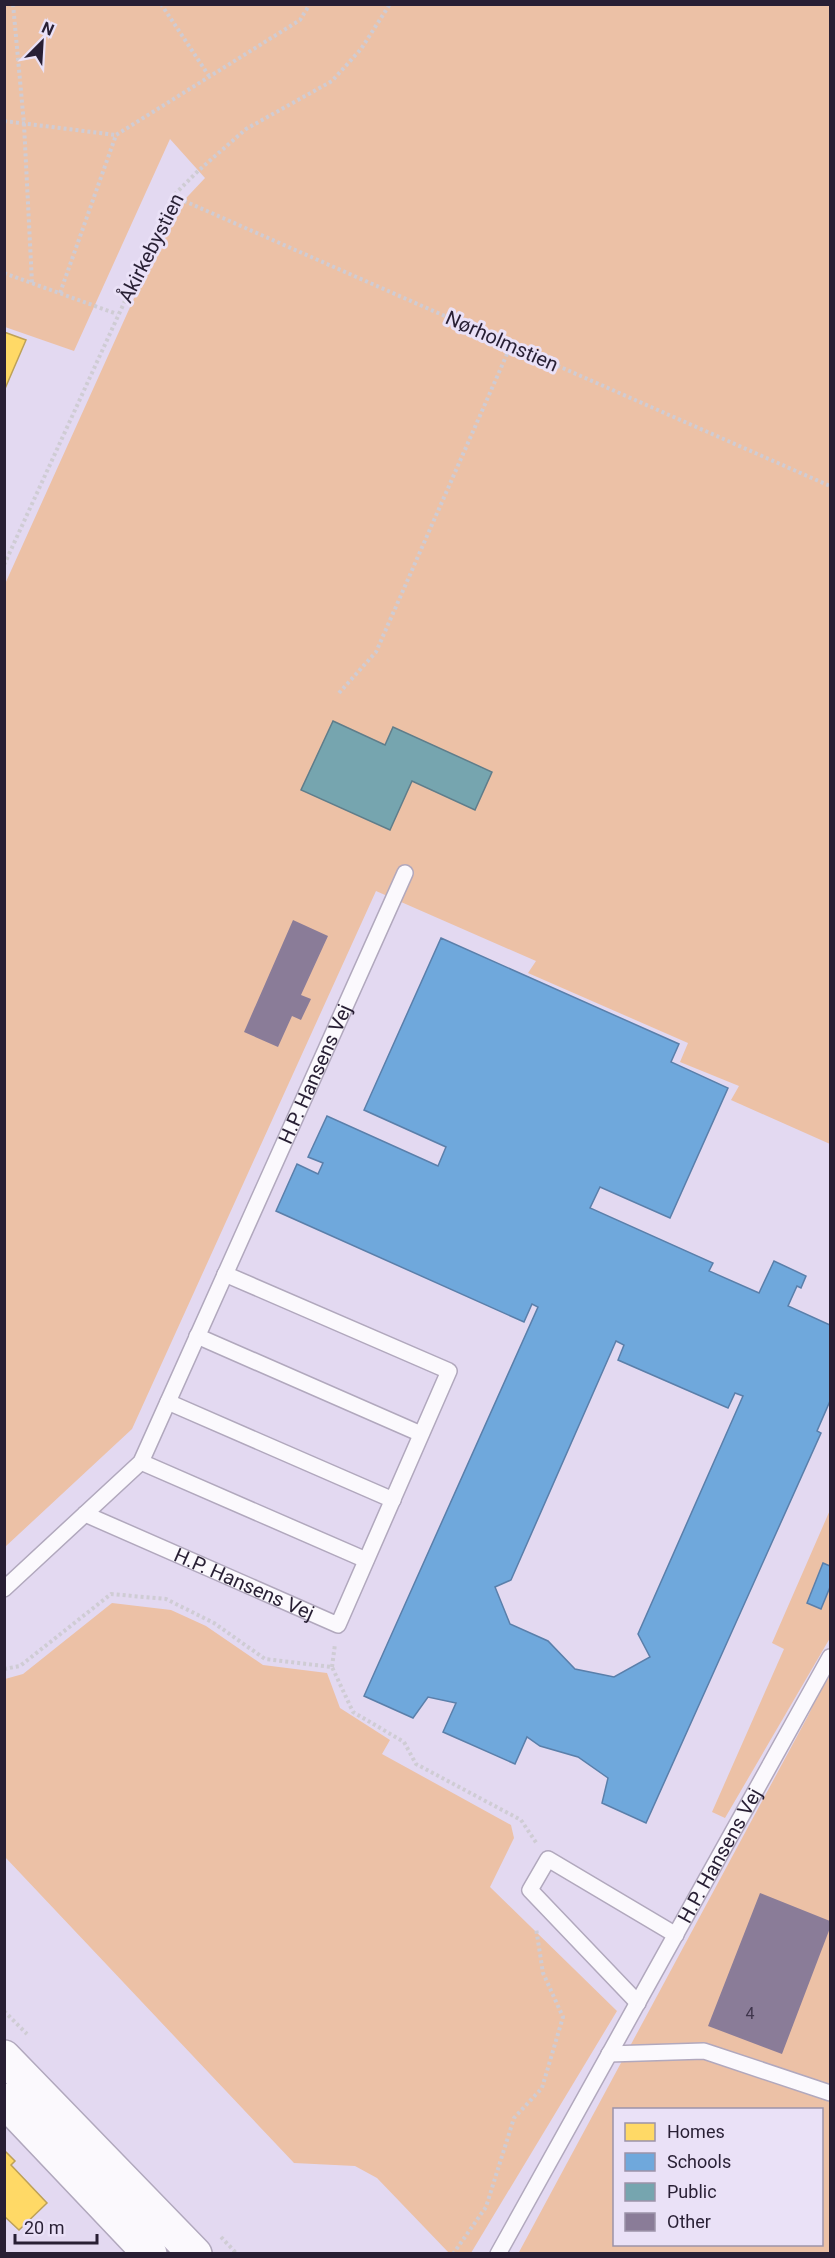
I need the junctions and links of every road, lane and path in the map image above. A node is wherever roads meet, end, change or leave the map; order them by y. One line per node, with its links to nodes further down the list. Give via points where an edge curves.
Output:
1 (13, 4): 7 (path)
2 (162, 4): 5 (path)
3 (310, 4): 5 (path, via 300,20)
4 (390, 4): 9 (path, Åkirkebystien, via 361,50 332,81 246,129)
5 (209, 76): 8 (path)
6 (4, 121): 7 (path)
7 (24, 124): 8 (path); 11 (path)
8 (117, 135): 12 (path)
9 (173, 196): 13 (path, Åkirkebystien); 14 (path, Nørholmstien)
10 (4, 273): 11 (path)
11 (32, 283): 12 (path)
12 (60, 293): 13 (path)
13 (117, 314): 16 (path, Åkirkebystien)
14 (511, 345): 15 (path, Nørholmstien); 17 (path, via 376,652)
15 (831, 486)
16 (4, 565)
17 (339, 693)
18 (405, 873): 19 (lane, H.P. Hansens Vej)
19 (225, 1274): 20 (lane, H.P. Hansens Vej); 22 (lane, H.P. Hansens Vej, via 449,1371)
20 (197, 1336): 21 (lane, H.P. Hansens Vej); 22 (lane)
21 (168, 1402): 23 (lane, H.P. Hansens Vej); 24 (lane)
22 (421, 1434): 24 (lane, H.P. Hansens Vej)
23 (141, 1462): 25 (lane, H.P. Hansens Vej); 26 (lane)
24 (393, 1500): 26 (lane, H.P. Hansens Vej)
25 (85, 1514): 26 (lane, H.P. Hansens Vej, via 338,1625); 27 (lane, H.P. Hansens Vej)
26 (366, 1560)
27 (4, 1589)
28 (831, 1657): 30 (lane, H.P. Hansens Vej)
29 (4, 1669): 31 (path, via 20,1666 111,1594 166,1599 214,1623 265,1659 332,1667 353,1712 404,1742 416,1764 521,1820)
30 (827, 1673): 33 (lane, H.P. Hansens Vej)
31 (548, 1859): 32 (lane); 33 (lane)
32 (530, 1890): 34 (lane); 41 (path, via 543,1973 563,2017 542,2088 514,2118 486,2207)
33 (676, 1935): 34 (lane, H.P. Hansens Vej)
34 (638, 2003): 35 (lane, H.P. Hansens Vej)
35 (609, 2054): 37 (lane, via 704,2051); 42 (lane, H.P. Hansens Vej)
36 (4, 2057): 40 (street)
37 (831, 2094)
38 (4, 2100): 39 (street)
39 (150, 2253)
40 (195, 2253)
41 (453, 2253)
42 (498, 2253)

